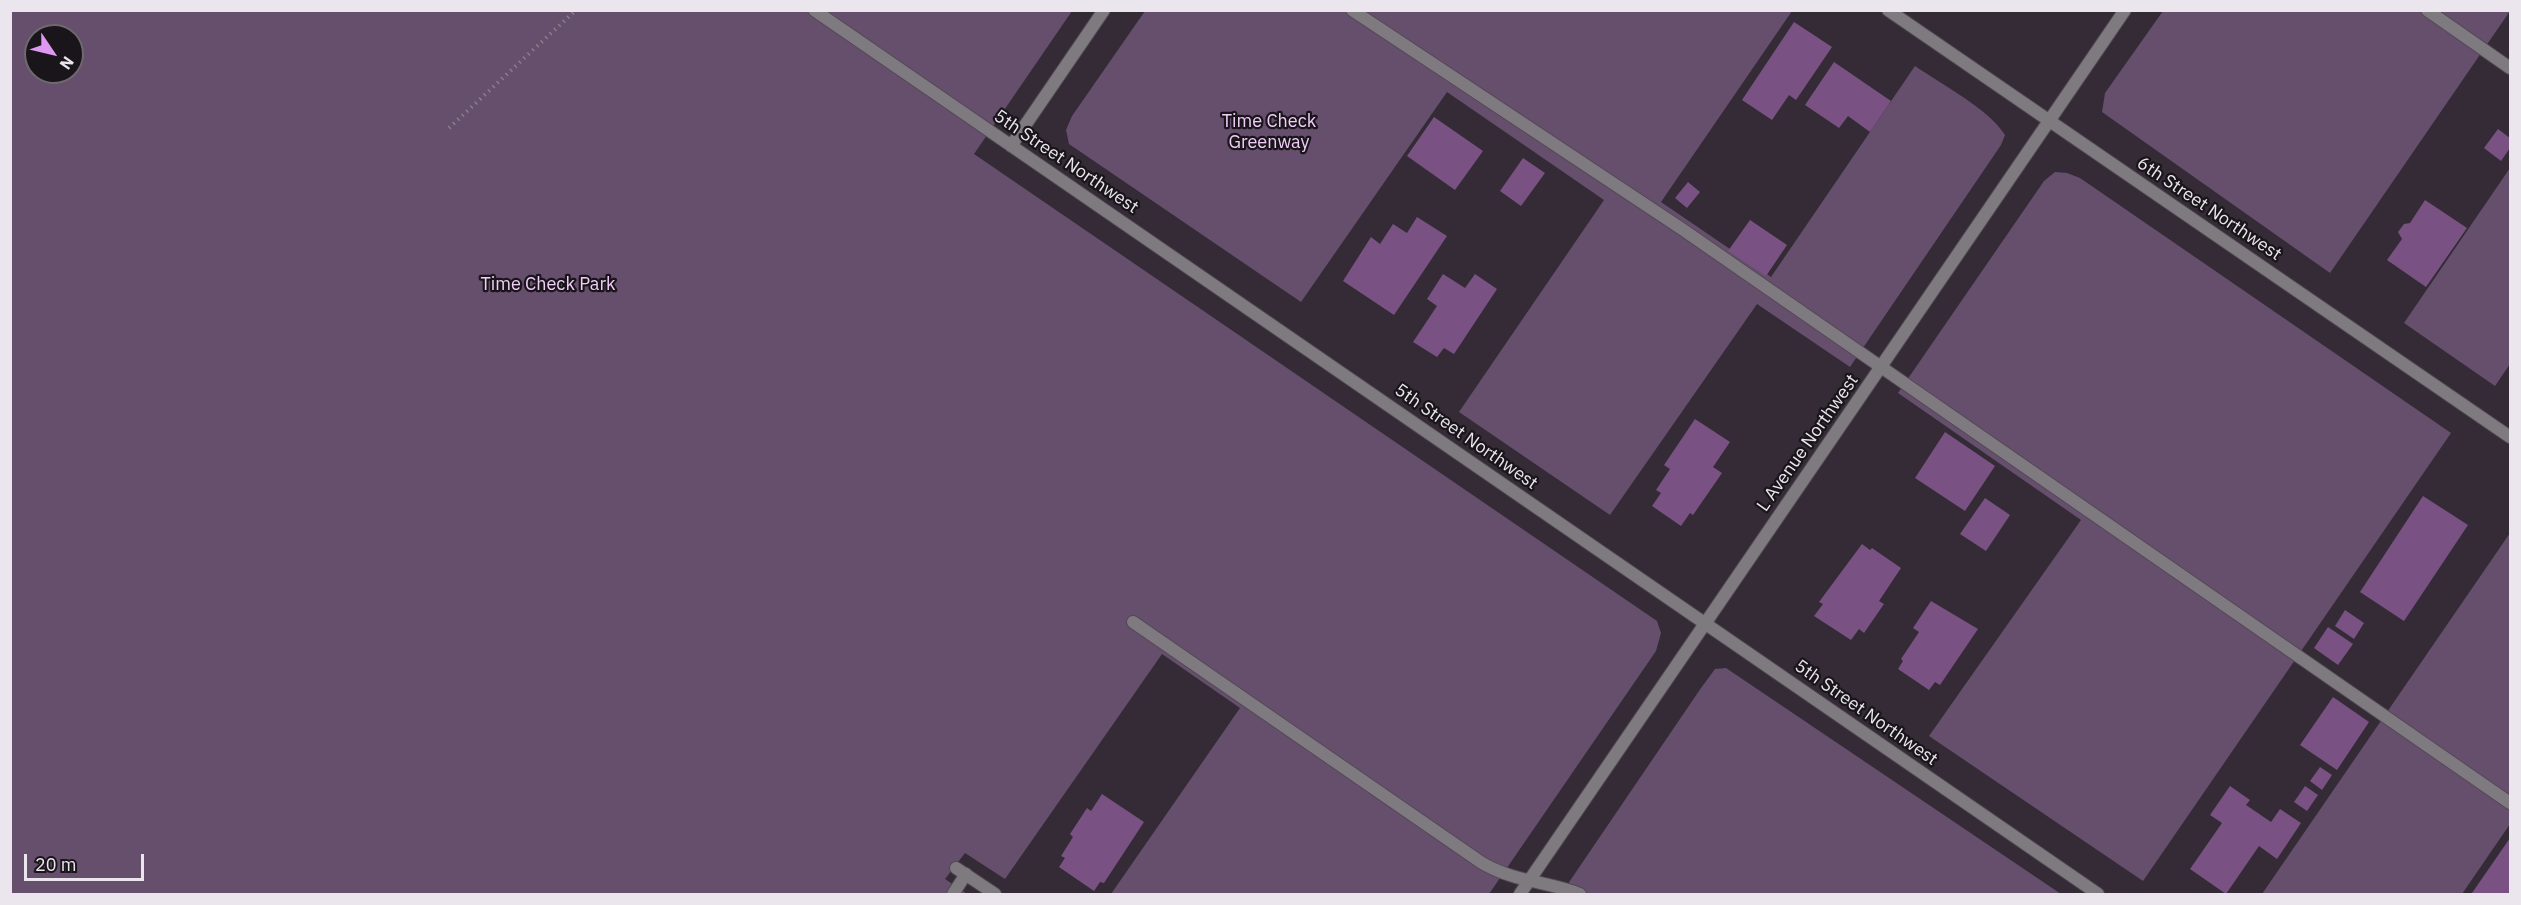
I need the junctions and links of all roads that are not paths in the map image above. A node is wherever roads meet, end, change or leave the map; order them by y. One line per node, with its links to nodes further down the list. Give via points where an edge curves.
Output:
1 (814, 10): 9 (street, 5th Street Northwest)
2 (1104, 10): 9 (street)
3 (1352, 10): 10 (street, via 1682,229)
4 (1888, 10): 8 (street, 6th Street Northwest)
5 (2125, 10): 8 (street, L Avenue Northwest)
6 (2427, 10): 7 (street)
7 (2511, 68)
8 (2049, 121): 10 (street, L Avenue Northwest); 11 (street, 6th Street Northwest)
9 (1011, 146): 13 (street, 5th Street Northwest)
10 (1882, 368): 13 (street, L Avenue Northwest); 14 (street)
11 (2511, 437)
12 (1133, 622): 15 (street, via 1482,863 1503,875)
13 (1706, 624): 15 (street, L Avenue Northwest); 20 (street, 5th Street Northwest)
14 (2511, 803)
15 (1529, 881): 18 (street, L Avenue Northwest); 19 (street)
16 (953, 894): 17 (street, via 961,871)
17 (995, 894)
18 (1520, 894)
19 (1580, 894)
20 (2098, 894)

